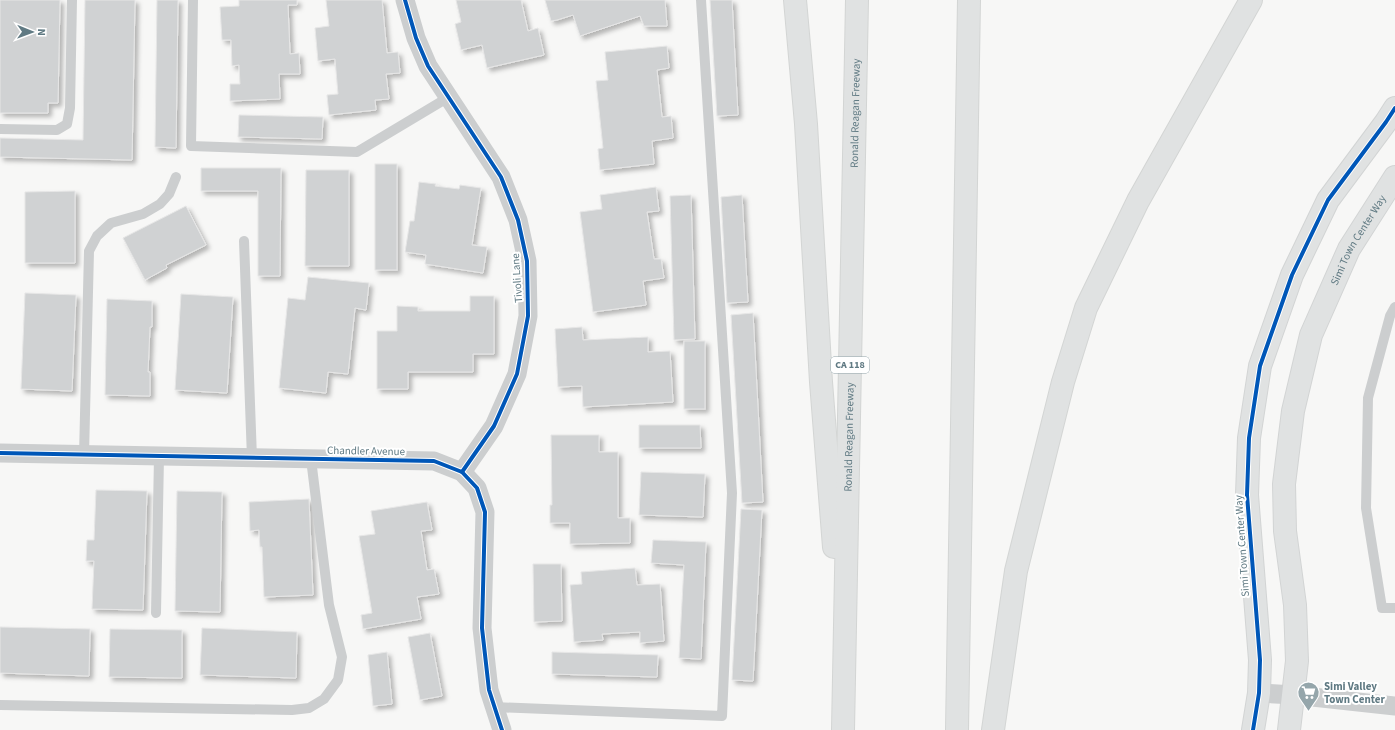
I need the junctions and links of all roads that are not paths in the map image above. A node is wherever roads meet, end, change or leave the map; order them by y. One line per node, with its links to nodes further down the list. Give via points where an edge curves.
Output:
1 (72, 0): 11 (lane, via 70,108 67,124 57,130)
2 (193, 0): 9 (lane, via 191,146 357,152)
3 (405, 0): 9 (street, Tivoli Lane, via 428,66)
4 (700, 0): 28 (lane, via 732,493 722,716)
5 (794, 0): 24 (main road, via 806,124 821,382)
6 (857, 0): 24 (main road, Ronald Reagan Freeway / CA 118)
7 (969, 0): 32 (main road)
8 (1251, 0): 33 (main road, via 1138,201 1086,308 1063,382 1016,571)
9 (449, 97): 21 (street, Tivoli Lane, via 501,177 518,220 527,261 528,316 517,374 494,426)
10 (1392, 120): 25 (main road, Simi Town Center Way, via 1328,200 1292,275 1260,366 1249,438 1247,495 1260,660)
11 (0, 129)
12 (176, 177): 17 (lane, via 169,194 160,204 144,214 111,223 96,236 89,251)
13 (1395, 177): 26 (main road, Simi Town Center Way, via 1349,249 1311,335 1293,411 1284,484 1285,531 1295,605 1297,661)
14 (244, 241): 19 (lane)
15 (1395, 307): 22 (lane, via 1390,316 1368,398 1366,508 1382,608)
16 (0, 453): 17 (street, Chandler Avenue)
17 (84, 455): 18 (street, Chandler Avenue)
18 (159, 457): 19 (street, Chandler Avenue); 23 (lane)
19 (252, 458): 20 (street, Chandler Avenue)
20 (311, 459): 21 (street, Chandler Avenue, via 434,461); 27 (lane, via 329,605 342,657 338,680 324,699 309,708 292,710)
21 (462, 472): 28 (street, Chandler Avenue, via 477,488 485,512 482,628 489,690)
22 (1395, 608)
23 (156, 613)
24 (844, 668): 31 (main road, Ronald Reagan Freeway / CA 118)
25 (1259, 692): 26 (street); 34 (main road, Simi Town Center Way)
26 (1294, 695): 29 (street); 35 (main road, Simi Town Center Way)
27 (0, 705)
28 (494, 706): 30 (street, Chandler Avenue)
29 (1395, 706)
30 (502, 730)
31 (843, 730)
32 (957, 730)
33 (993, 730)
34 (1253, 730)
35 (1289, 730)

